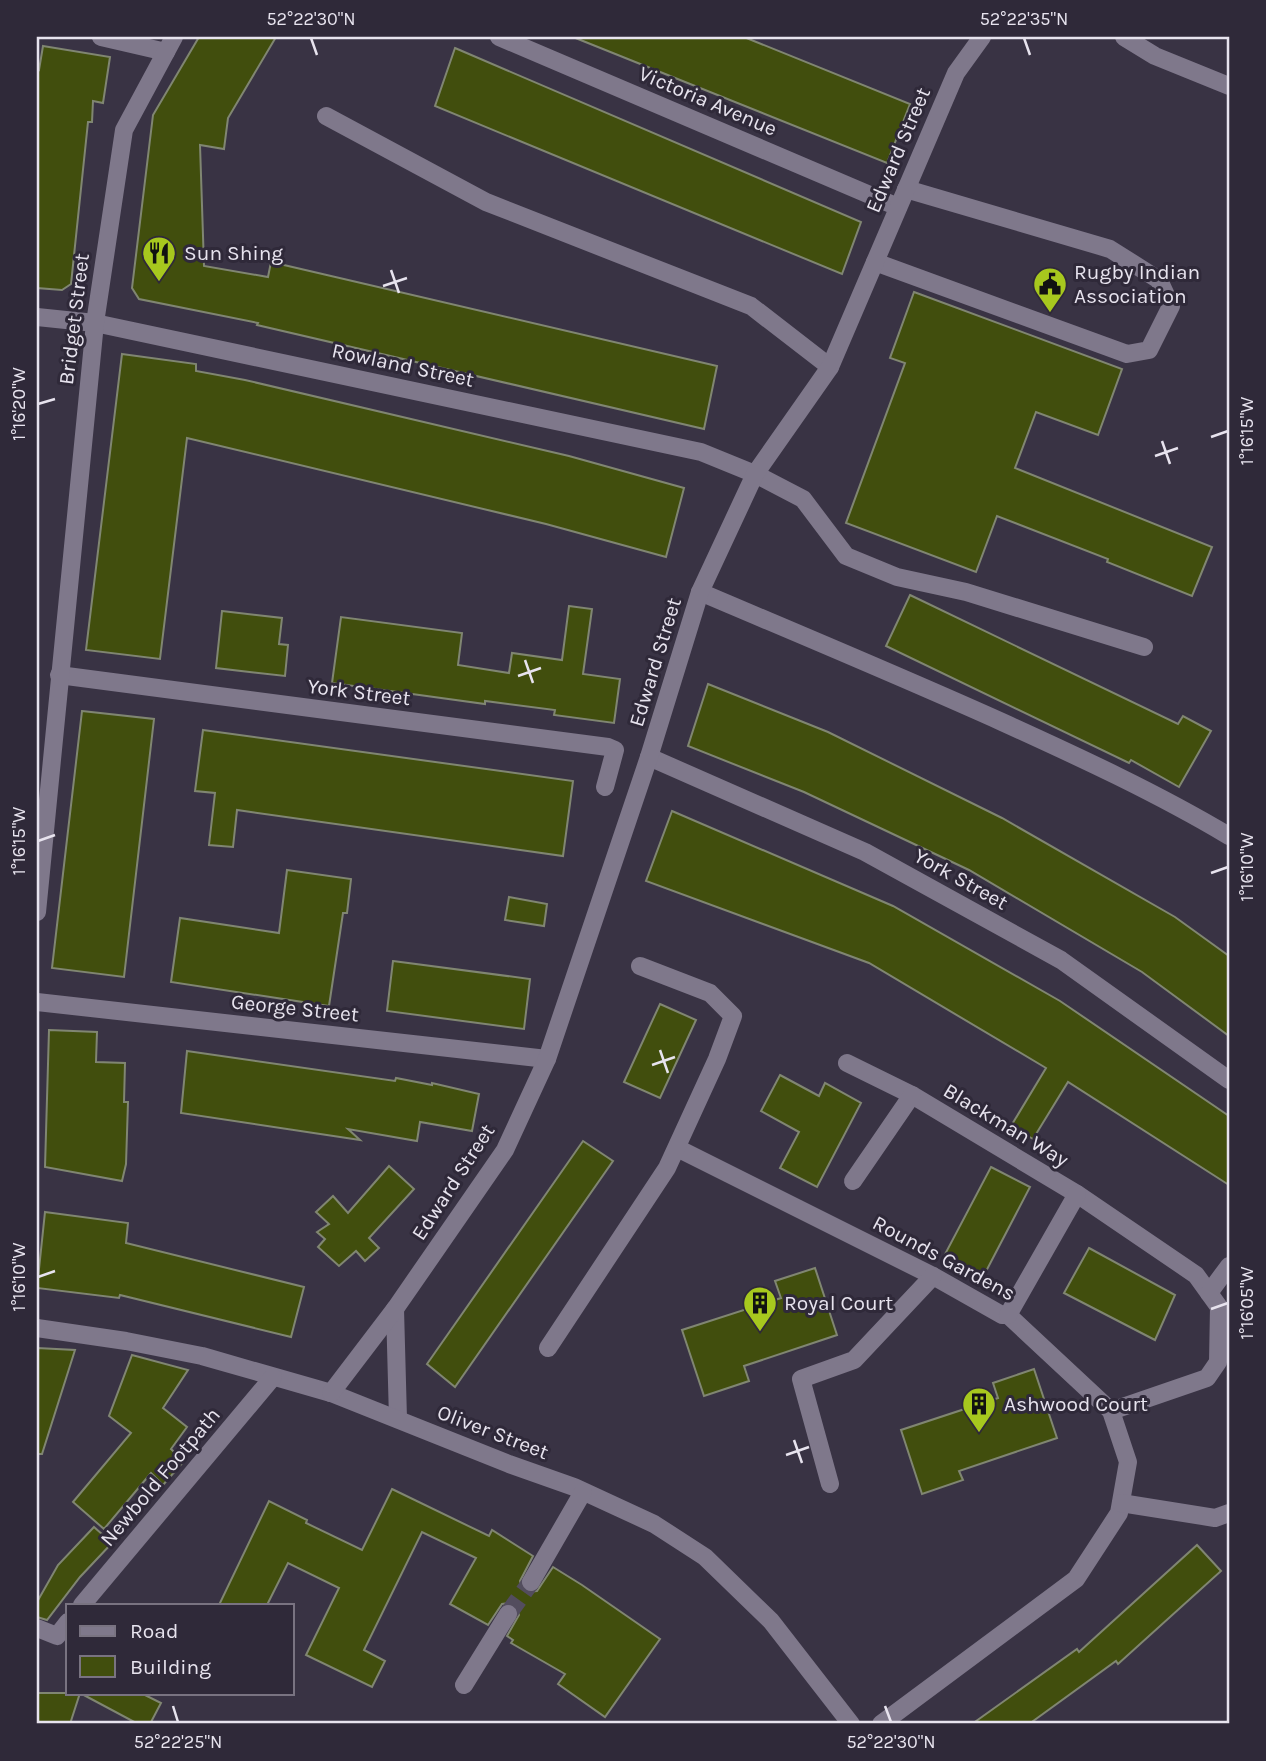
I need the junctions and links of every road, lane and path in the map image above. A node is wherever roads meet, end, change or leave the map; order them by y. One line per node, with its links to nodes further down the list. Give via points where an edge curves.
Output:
1 (101, 37): 5 (street)
2 (499, 37): 9 (street, Victoria Avenue)
3 (982, 37): 8 (street, Edward Street, via 956,73)
4 (1124, 37): 6 (street, via 1155,56)
5 (170, 44): 12 (street, Bridget Street, via 124,130)
6 (1229, 86)
7 (326, 116): 13 (street, via 486,202 751,306)
8 (906, 189): 9 (street, Edward Street); 10 (street, via 1110,249 1159,281 1171,306 1149,350 1127,354)
9 (898, 207): 10 (street, Edward Street)
10 (875, 262): 13 (street, Edward Street)
11 (37, 317): 12 (street, Rowland Street)
12 (95, 323): 14 (street, Rowland Street, via 701,452); 17 (street, Bridget Street)
13 (830, 367): 14 (street, Edward Street)
14 (755, 474): 15 (street, Edward Street); 16 (street, Rowland Street, via 803,499 846,556 897,577 966,592)
15 (700, 592): 18 (street, Edward Street); 20 (street, via 1077,756)
16 (1144, 647)
17 (59, 676): 19 (street, York Street, via 608,747 615,750); 21 (street, Bridget Street)
18 (649, 757): 24 (street, Edward Street); 26 (street, York Street, via 865,852 1061,960)
19 (605, 787)
20 (1229, 836)
21 (37, 912)
22 (639, 966): 28 (street, via 710,993 733,1016)
23 (37, 1002): 24 (street, George Street)
24 (547, 1059): 34 (street, Edward Street, via 505,1150)
25 (847, 1063): 27 (street, Blackman Way)
26 (1229, 1080)
27 (912, 1096): 29 (street, Blackman Way); 30 (street, Blackman Way)
28 (677, 1148): 32 (street, Rounds Gardens); 37 (street)
29 (853, 1181)
30 (1077, 1194): 33 (street, Blackman Way, via 1196,1275); 35 (street, Blackman Way)
31 (1229, 1266): 33 (street)
32 (933, 1276): 35 (street, Rounds Gardens); 42 (street, via 854,1360 801,1379)
33 (1209, 1293): 40 (street, Blackman Way, via 1219,1307 1220,1336 1218,1362 1207,1378)
34 (395, 1309): 39 (street, Edward Street); 41 (street)
35 (1007, 1315): 40 (street, Rounds Gardens)
36 (37, 1328): 38 (street, Oliver Street, via 202,1356)
37 (548, 1348)
38 (273, 1377): 39 (street, Oliver Street); 47 (street, Newbold Footpath)
39 (331, 1393): 41 (street, Oliver Street)
40 (1111, 1411): 44 (street, Rounds Gardens, via 1128,1462)
41 (398, 1419): 43 (street, Oliver Street)
42 (830, 1483)
43 (583, 1492): 46 (street); 52 (street, Oliver Street, via 654,1524 705,1557 771,1621)
44 (1121, 1503): 45 (street, via 1215,1518); 53 (street, Rounds Gardens, via 1076,1579)
45 (1229, 1513)
46 (531, 1582)
47 (83, 1604)
48 (508, 1614): 51 (street)
49 (66, 1625): 50 (street, via 57,1636)
50 (37, 1628)
51 (464, 1685)
52 (851, 1724)
53 (881, 1724)

